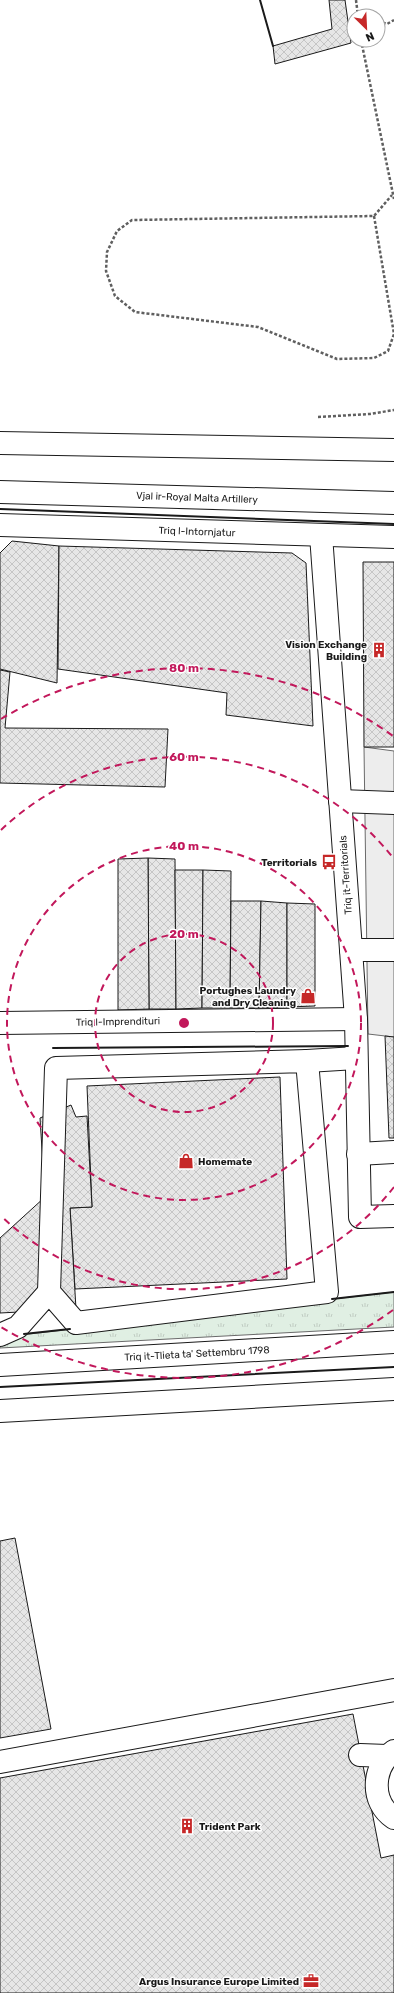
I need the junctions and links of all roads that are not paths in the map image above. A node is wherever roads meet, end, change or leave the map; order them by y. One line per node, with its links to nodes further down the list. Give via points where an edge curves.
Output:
1 (0, 442): 2 (main road)
2 (394, 450)
3 (0, 492): 4 (main road, Vjal ir-Royal Malta Artillery)
4 (394, 503)
5 (0, 525): 6 (main road, Triq l-Intornjatur)
6 (321, 535): 7 (main road, Triq l-Intornjatur); 8 (main road, Triq it-Territorials)
7 (394, 537)
8 (340, 800): 9 (main road); 10 (main road, Triq it-Territorials)
9 (394, 804)
10 (351, 950): 11 (main road); 12 (main road, Triq it-Territorials)
11 (394, 950)
12 (356, 1019): 13 (main road, Triq l-Imprendituri); 14 (main road, Triq it-Territorials)
13 (0, 1023)
14 (356, 1058): 15 (main road); 17 (main road, Triq it-Territorials)
15 (306, 1061): 19 (main road, via 56,1068); 19 (main road, via 327,1292 76,1323)
16 (394, 1152): 17 (main road)
17 (358, 1154): 18 (main road, Triq it-Territorials, via 360,1216)
18 (394, 1216)
19 (50, 1292): 20 (main road, via 18,1327)
20 (0, 1335)
21 (394, 1342): 22 (main road, Triq it-Tlieta ta' Settembru 1798)
22 (0, 1365)
23 (394, 1389): 24 (main road)
24 (0, 1411)
25 (394, 1690): 28 (main road)
26 (391, 1753): 27 (main road); 29 (main road, via 380,1767 373,1795)
27 (360, 1755)
28 (0, 1762)
29 (394, 1818)

